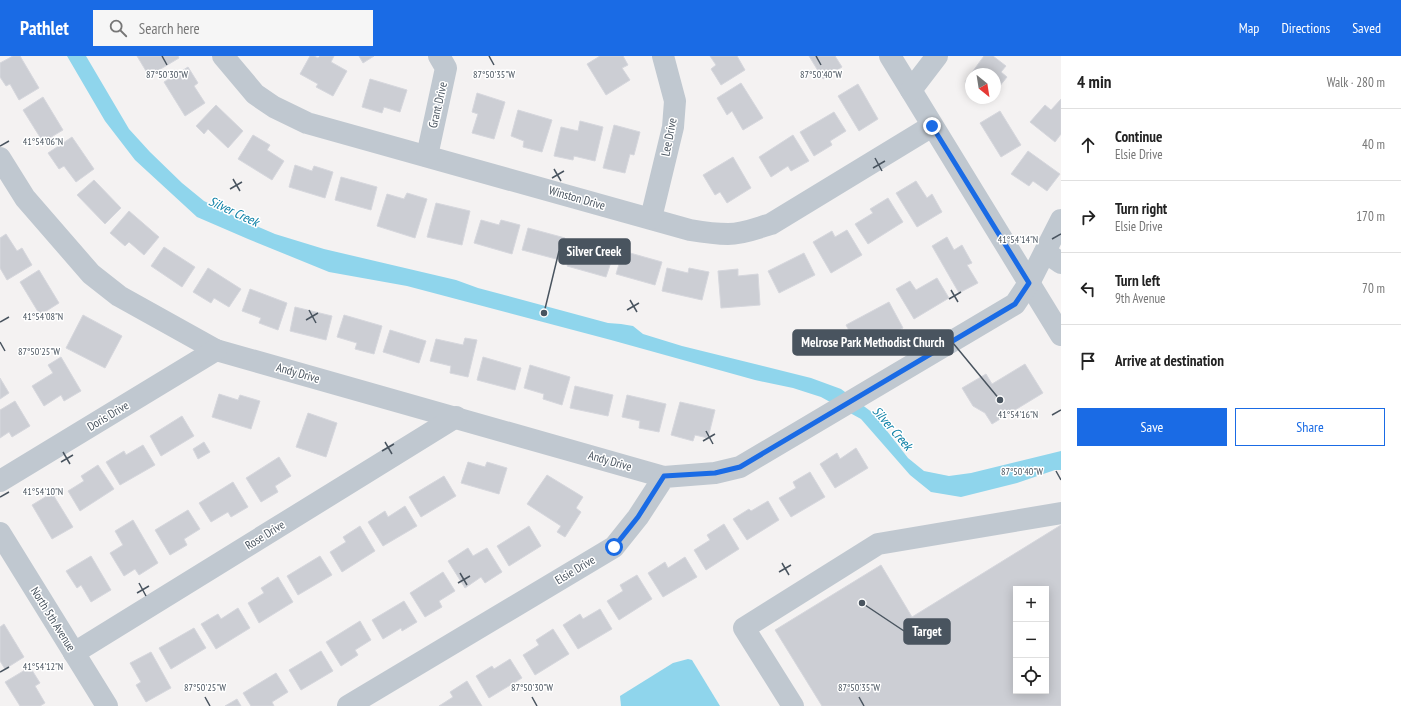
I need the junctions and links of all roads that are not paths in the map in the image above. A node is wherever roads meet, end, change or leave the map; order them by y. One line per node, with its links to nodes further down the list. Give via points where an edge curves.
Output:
1 (223, 56): 8 (street, Winston Drive, via 255,94 274,107 308,122)
2 (439, 56): 8 (street, Grant Drive, via 446,68)
3 (663, 56): 10 (street, Lee Drive, via 675,101 673,127)
4 (890, 56): 6 (street)
5 (937, 56): 6 (street)
6 (911, 90): 7 (street)
7 (932, 126): 10 (street, Winston Drive, via 772,224 729,234 690,230); 13 (street)
8 (427, 156): 10 (street, Winston Drive)
9 (0, 158): 15 (street, Andy Drive, via 25,198 92,274 119,296)
10 (651, 218)
11 (1061, 220): 12 (street)
12 (1053, 257): 13 (street)
13 (1029, 283): 14 (street); 17 (street, via 1015,304 740,467 715,473)
14 (1061, 335)
15 (216, 350): 16 (street, Andy Drive); 18 (street, Doris Drive)
16 (456, 417): 17 (street, Andy Drive); 21 (street, Rose Drive)
17 (664, 476): 23 (street, Elsie Drive, via 638,517 614,547)
18 (0, 481)
19 (1061, 513): 24 (street, via 878,544 744,628)
20 (0, 533): 21 (street, North 5th Avenue)
21 (74, 653): 22 (street, North 5th Avenue)
22 (106, 706)
23 (348, 706)
24 (793, 706)

